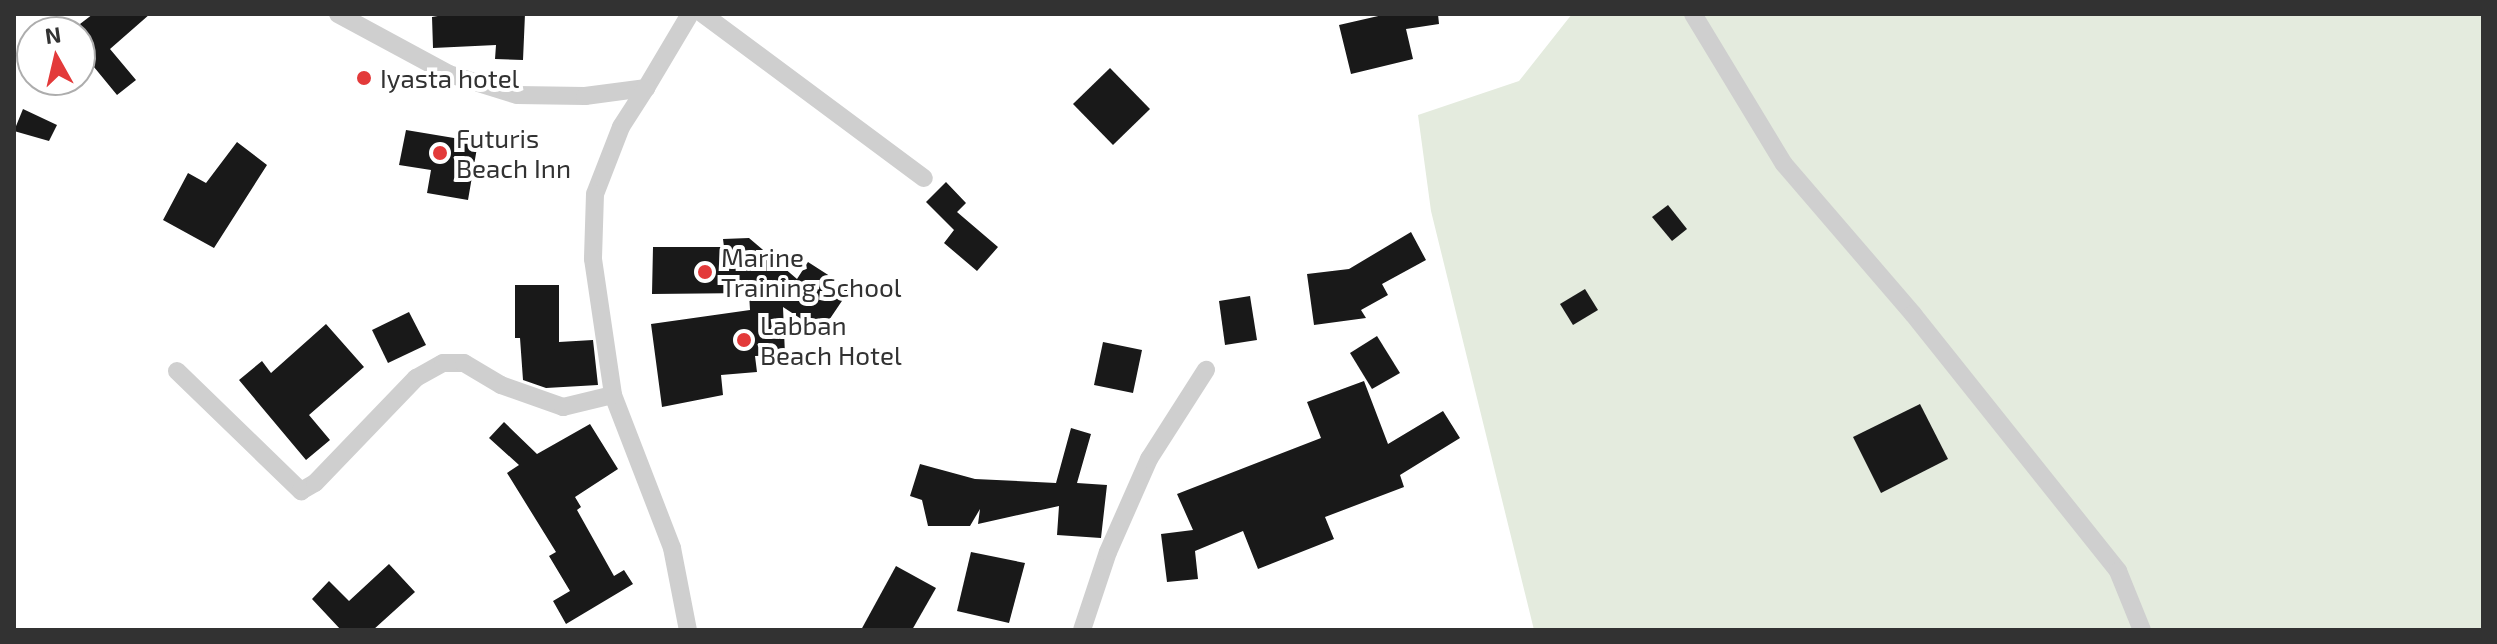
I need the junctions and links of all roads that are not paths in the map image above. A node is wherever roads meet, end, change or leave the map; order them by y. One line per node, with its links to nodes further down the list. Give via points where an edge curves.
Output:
1 (338, 14): 5 (street, via 449,74 517,95 585,96)
2 (690, 14): 5 (street)
3 (703, 14): 6 (street)
4 (1693, 14): 12 (street, via 1784,164 1913,314 2118,571)
5 (646, 88): 9 (street, via 621,127 595,194 593,259 602,349)
6 (924, 178)
7 (1206, 370): 11 (street, via 1149,459 1108,552)
8 (177, 371): 9 (street, via 301,491 315,483 416,378 443,363 464,363 501,385 563,407)
9 (613, 395): 10 (street, via 672,548)
10 (688, 630)
11 (1082, 630)
12 (2142, 630)

